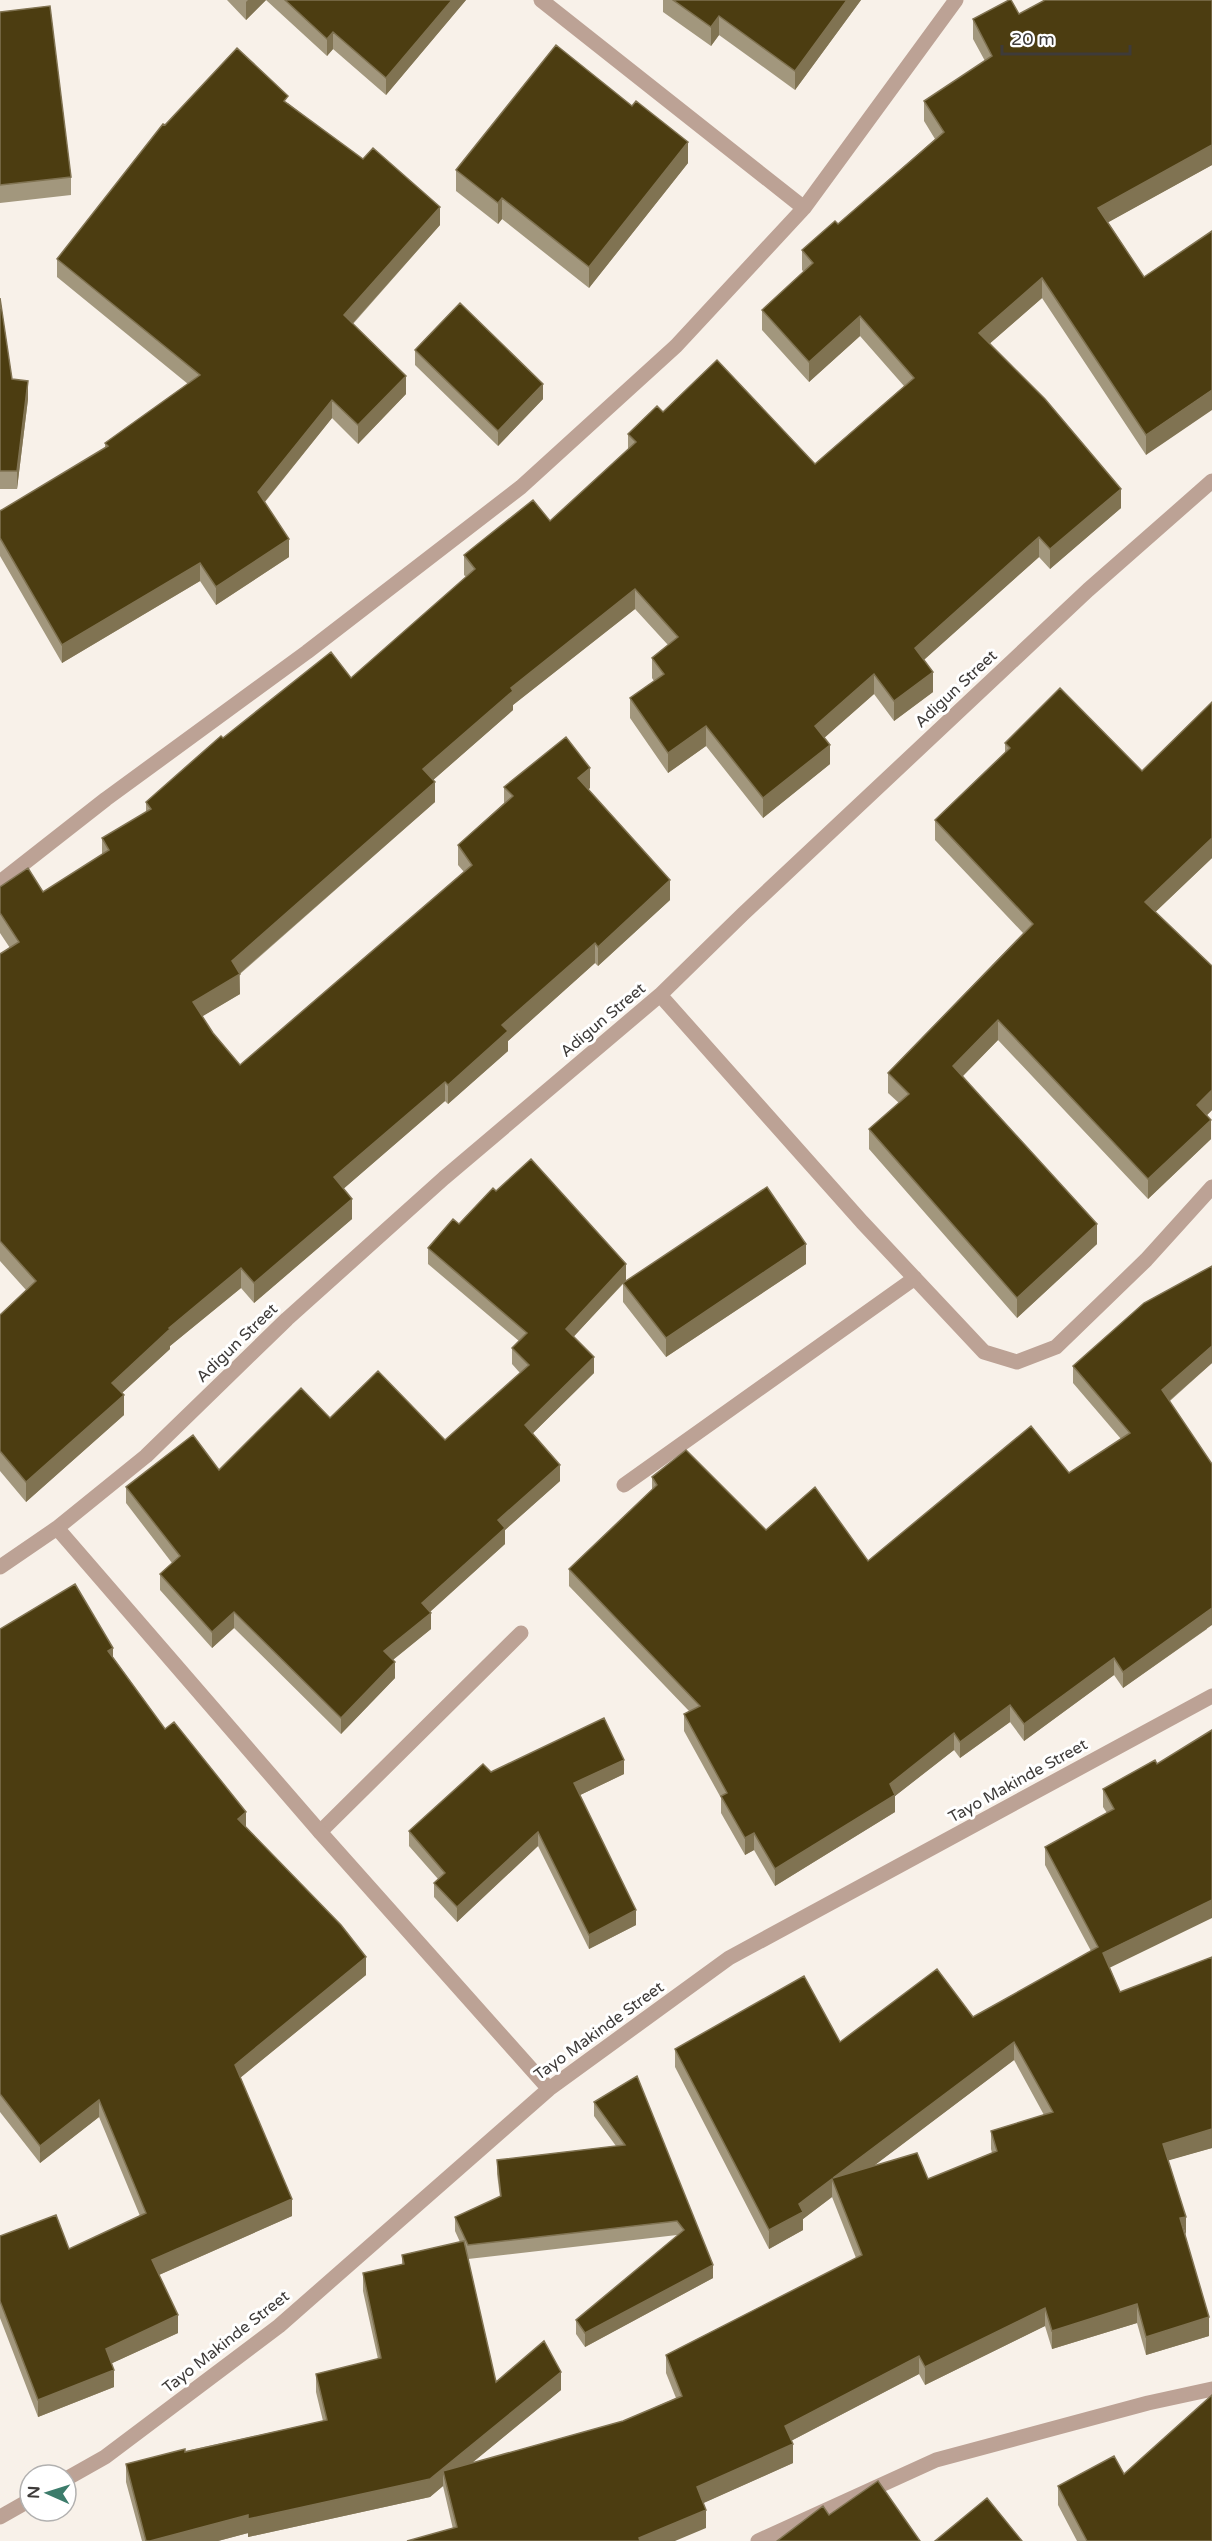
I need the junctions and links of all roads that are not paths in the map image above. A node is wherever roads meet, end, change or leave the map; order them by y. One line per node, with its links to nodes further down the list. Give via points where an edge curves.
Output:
1 (541, 0): 3 (street)
2 (956, 0): 3 (street)
3 (804, 208): 5 (street, via 676,346 521,488)
4 (1212, 482): 6 (street, Adigun Street, via 1088,590)
5 (0, 882)
6 (660, 995): 8 (street); 10 (street, Adigun Street, via 444,1178 287,1318 146,1456)
7 (1212, 1187): 8 (street, via 1146,1260 1056,1347 1017,1362 984,1352)
8 (915, 1278): 9 (street)
9 (624, 1485)
10 (57, 1528): 11 (street, Adigun Street); 14 (street)
11 (0, 1567)
12 (521, 1633): 14 (street)
13 (1212, 1696): 15 (street, Tayo Makinde Street, via 729,1958)
14 (320, 1832): 15 (street)
15 (549, 2089): 17 (street, Tayo Makinde Street, via 279,2326 105,2457)
16 (1212, 2389): 20 (street, via 936,2460)
17 (78, 2473)
18 (18, 2507): 19 (street)
19 (0, 2517)
20 (758, 2541)

